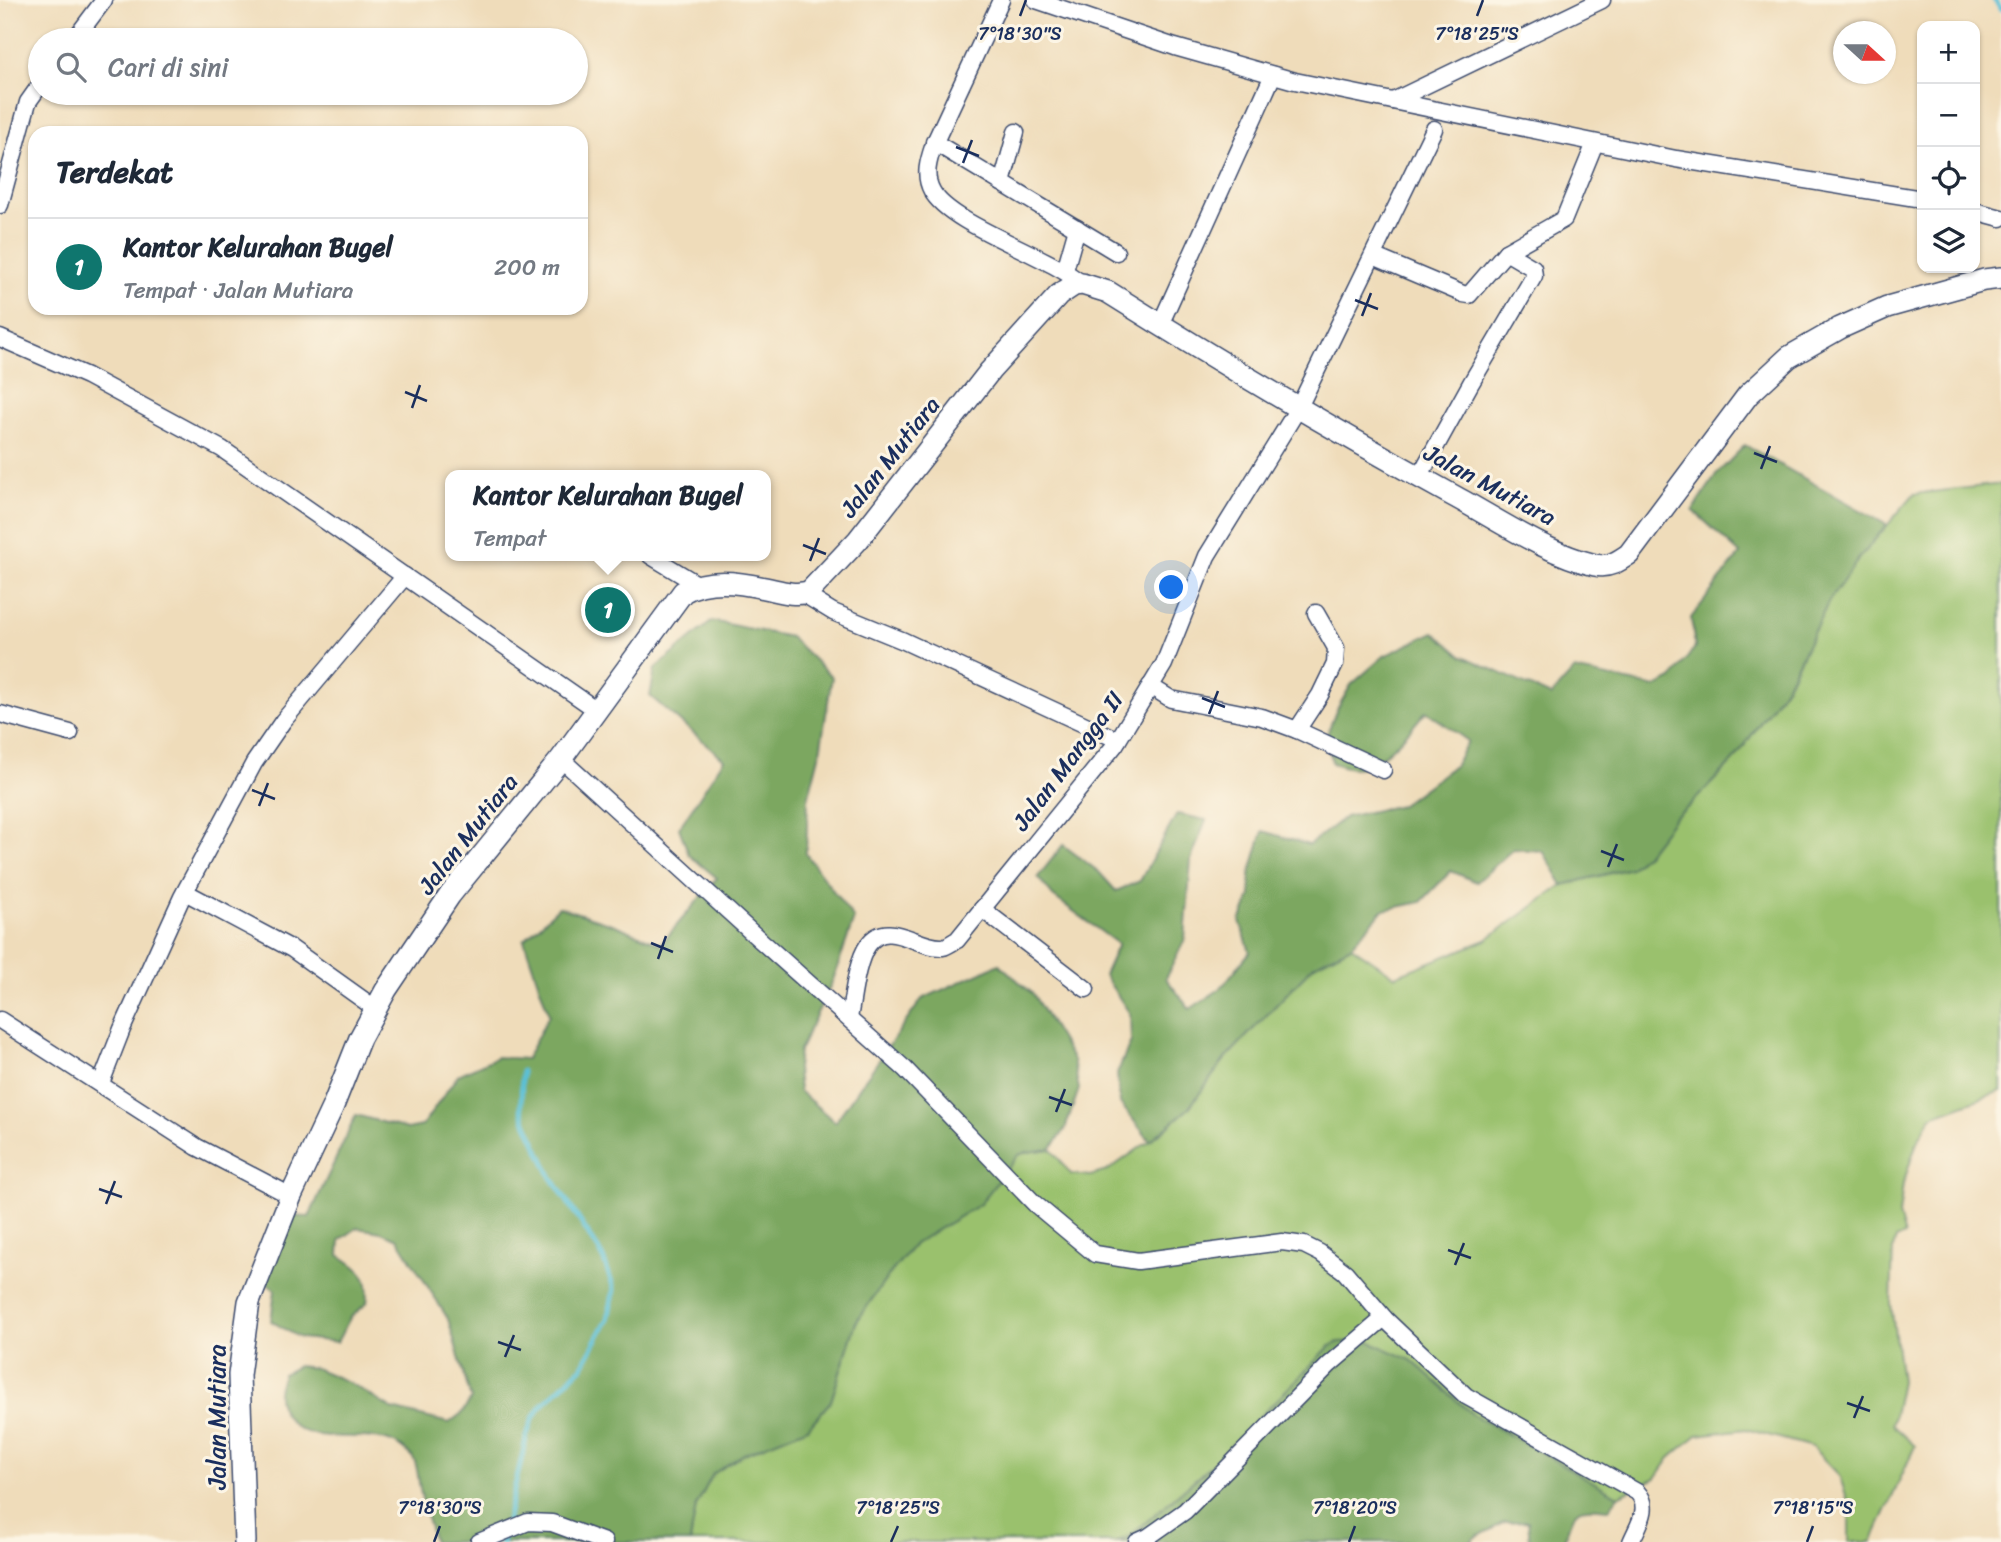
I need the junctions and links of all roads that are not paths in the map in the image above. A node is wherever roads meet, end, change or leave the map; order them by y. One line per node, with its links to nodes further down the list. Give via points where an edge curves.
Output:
1 (104, 0): 5 (street)
2 (1000, 0): 11 (street)
3 (1036, 0): 6 (street)
4 (1602, 0): 7 (street)
5 (83, 28)
6 (1273, 75): 7 (street); 24 (street)
7 (1393, 100): 12 (street)
8 (28, 102): 15 (street)
9 (1434, 129): 21 (street, Jalan Mangga II)
10 (1016, 132): 13 (street)
11 (934, 142): 13 (street); 22 (street, via 926,167 931,190 951,212)
12 (1595, 143): 14 (street); 20 (street, via 1564,219)
13 (1002, 183): 18 (street)
14 (1917, 198)
15 (0, 205)
16 (1980, 212): 17 (street)
17 (2001, 218)
18 (1077, 228): 19 (street); 22 (street)
19 (1116, 252)
20 (1506, 252): 21 (street, via 1467,296); 27 (street, via 1533,268 1534,276)
21 (1373, 256): 26 (street, Jalan Mangga II)
22 (1073, 277): 24 (street, Jalan Mutiara, via 1108,292); 31 (street, Jalan Mutiara, via 1074,285 1059,295 990,371 858,540 818,584)
23 (2001, 278): 27 (street, Jalan Mutiara, via 1888,307 1789,357 1748,395 1629,554 1612,565 1598,566 1539,542)
24 (1160, 325): 26 (street, Jalan Mutiara)
25 (0, 338): 29 (street, via 87,376 222,449)
26 (1299, 407): 27 (street, Jalan Mutiara); 33 (street, Jalan Mangga II, via 1207,556 1164,664)
27 (1419, 477)
28 (659, 561): 30 (street)
29 (405, 576): 34 (street); 41 (street, via 283,721 254,763)
30 (697, 584): 31 (street, via 719,582); 34 (street, Jalan Mutiara, via 683,592)
31 (803, 593): 38 (street, via 833,612)
32 (1316, 613): 36 (street, via 1336,648 1335,664)
33 (1150, 686): 36 (street, via 1171,699 1262,717); 38 (street, Jalan Mangga II)
34 (598, 711): 39 (street, Jalan Mutiara)
35 (0, 714): 37 (street)
36 (1297, 730): 40 (street)
37 (70, 733)
38 (1118, 740): 42 (street, Jalan Mangga II)
39 (561, 759): 44 (street, Jalan Mutiara, via 450,895); 45 (street)
40 (1384, 770)
41 (186, 892): 44 (street, via 292,948); 47 (street)
42 (982, 909): 43 (street); 45 (street, Jalan Mangga II, via 957,940 945,947 894,933 879,934 862,956)
43 (1086, 989)
44 (376, 1009): 48 (street, Jalan Mutiara)
45 (849, 1018): 49 (street, via 905,1069 1035,1204 1094,1254 1139,1261 1282,1242 1304,1245 1345,1272)
46 (0, 1020): 47 (street)
47 (101, 1083): 48 (street, via 197,1147)
48 (291, 1196): 50 (street, Jalan Mutiara, via 249,1302 243,1340 239,1376)
49 (1384, 1318): 53 (street, via 1329,1365 1185,1511); 54 (street, via 1466,1396 1637,1492 1645,1507)
50 (245, 1542)
51 (479, 1542): 52 (street, via 528,1521 552,1523)
52 (604, 1542)
53 (1137, 1542)
54 (1631, 1542)

